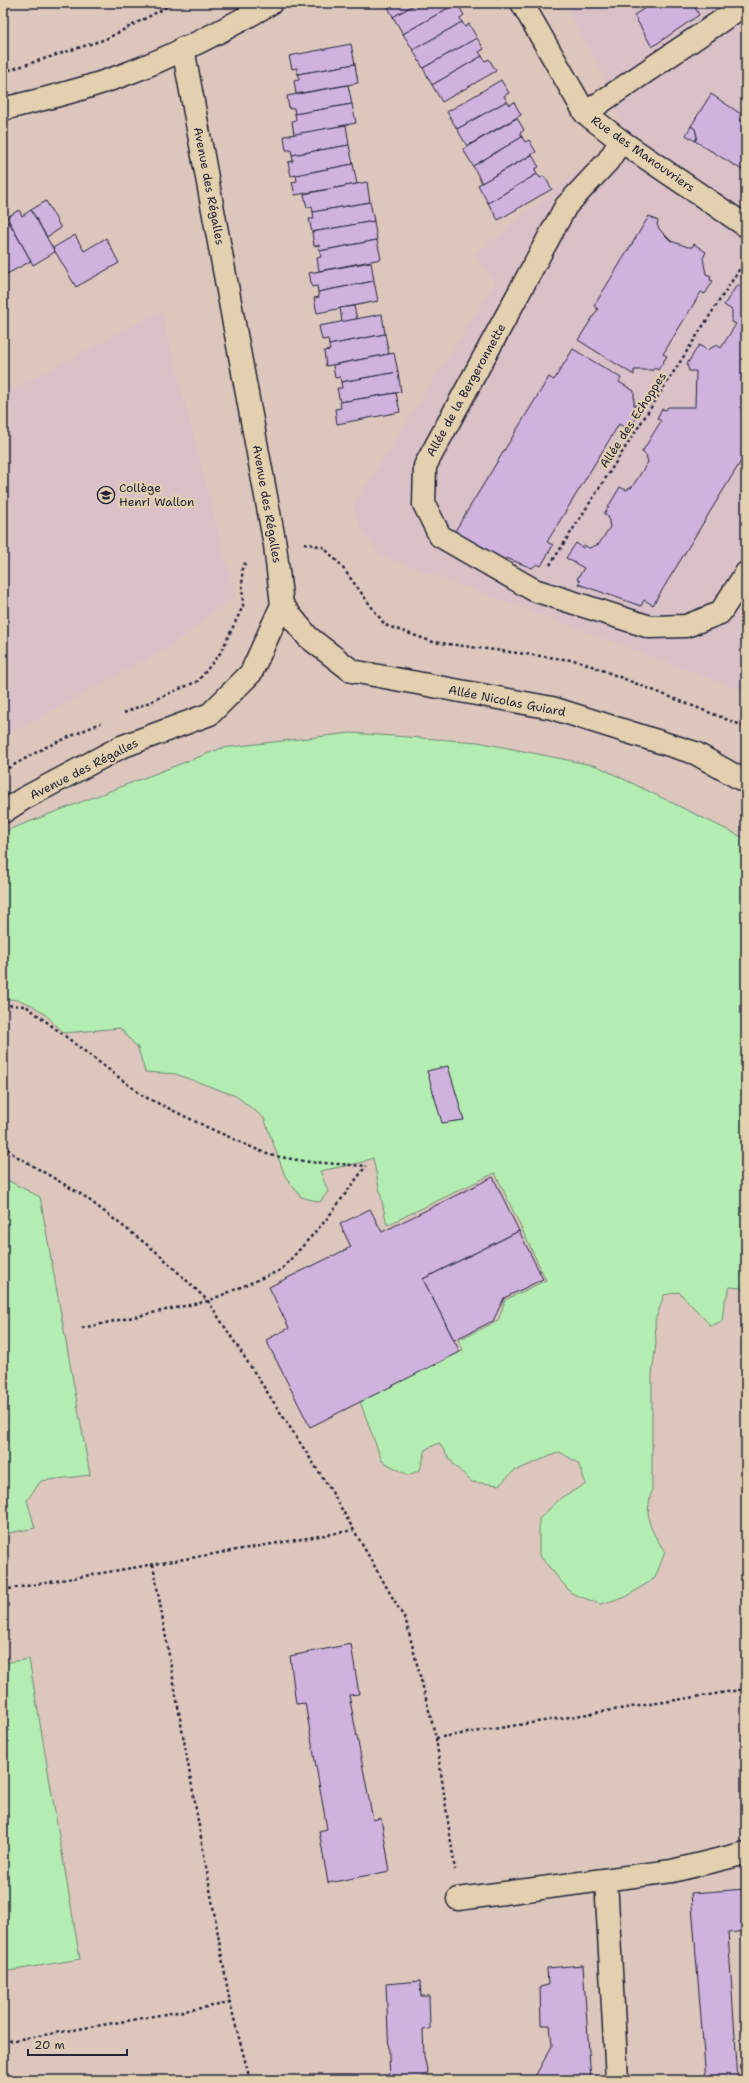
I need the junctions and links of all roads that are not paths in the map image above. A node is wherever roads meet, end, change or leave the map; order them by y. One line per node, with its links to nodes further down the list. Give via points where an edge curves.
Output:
1 (271, 3): 4 (street, via 243,20)
2 (522, 3): 6 (street, Rue des Manouvriers)
3 (746, 4): 6 (street)
4 (183, 48): 5 (street, via 126,74); 10 (street, Avenue des Régalles, via 275,545)
5 (3, 109)
6 (585, 113): 7 (street, Rue des Manouvriers)
7 (621, 141): 8 (street, Rue des Manouvriers); 9 (street, Allée de la Bergeronnette, via 608,161 566,206 425,466 424,504 440,536 534,590 650,627 686,626 720,613)
8 (746, 226)
9 (746, 573)
10 (282, 605): 11 (street, Allée Nicolas Guiard, via 308,637 352,671 552,708 695,753); 12 (street, Avenue des Régalles, via 251,673 210,714 121,747)
11 (746, 782)
12 (3, 812)
13 (746, 1853): 14 (street, via 672,1871)
14 (606, 1880): 15 (street); 16 (street)
15 (458, 1899)
16 (617, 2080)

